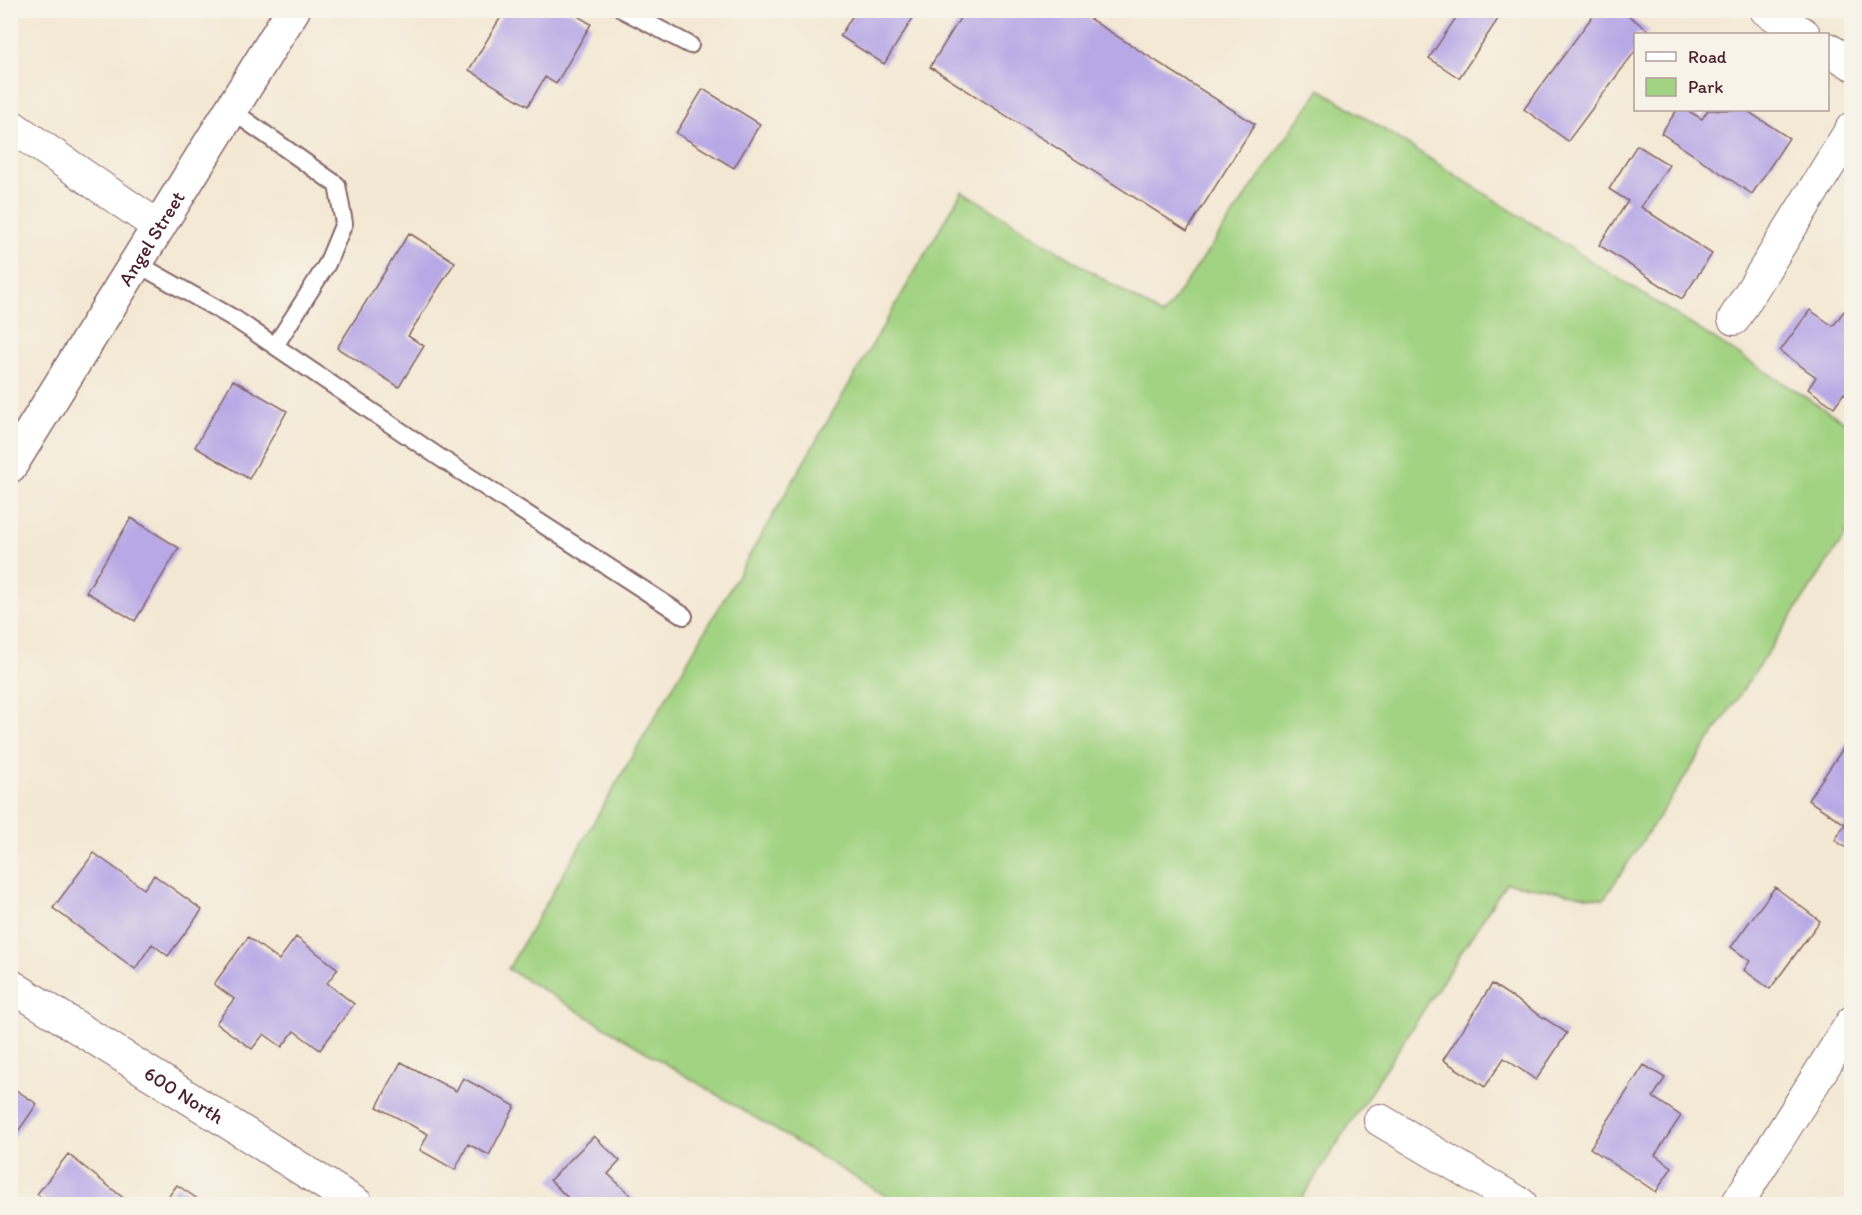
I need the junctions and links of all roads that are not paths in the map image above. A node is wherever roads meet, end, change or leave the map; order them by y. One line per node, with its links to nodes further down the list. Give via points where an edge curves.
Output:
1 (294, 10): 8 (main road, Angel Street)
2 (623, 10): 5 (lane)
3 (1766, 10): 4 (street)
4 (1802, 33)
5 (690, 45)
6 (1829, 50): 7 (street)
7 (1851, 64)
8 (231, 110): 11 (main road, Angel Street); 14 (lane, via 337,185 344,223 327,264)
9 (10, 125): 11 (street)
10 (1851, 128): 13 (street)
11 (159, 227): 12 (main road, Angel Street)
12 (136, 263): 14 (lane); 15 (main road, Angel Street)
13 (1734, 319)
14 (275, 346): 16 (lane)
15 (10, 466)
16 (684, 616)
17 (10, 985): 20 (street, 600 North)
18 (1851, 1022): 22 (street)
19 (1380, 1120): 21 (street)
20 (357, 1204)
21 (1521, 1204)
22 (1737, 1204)

